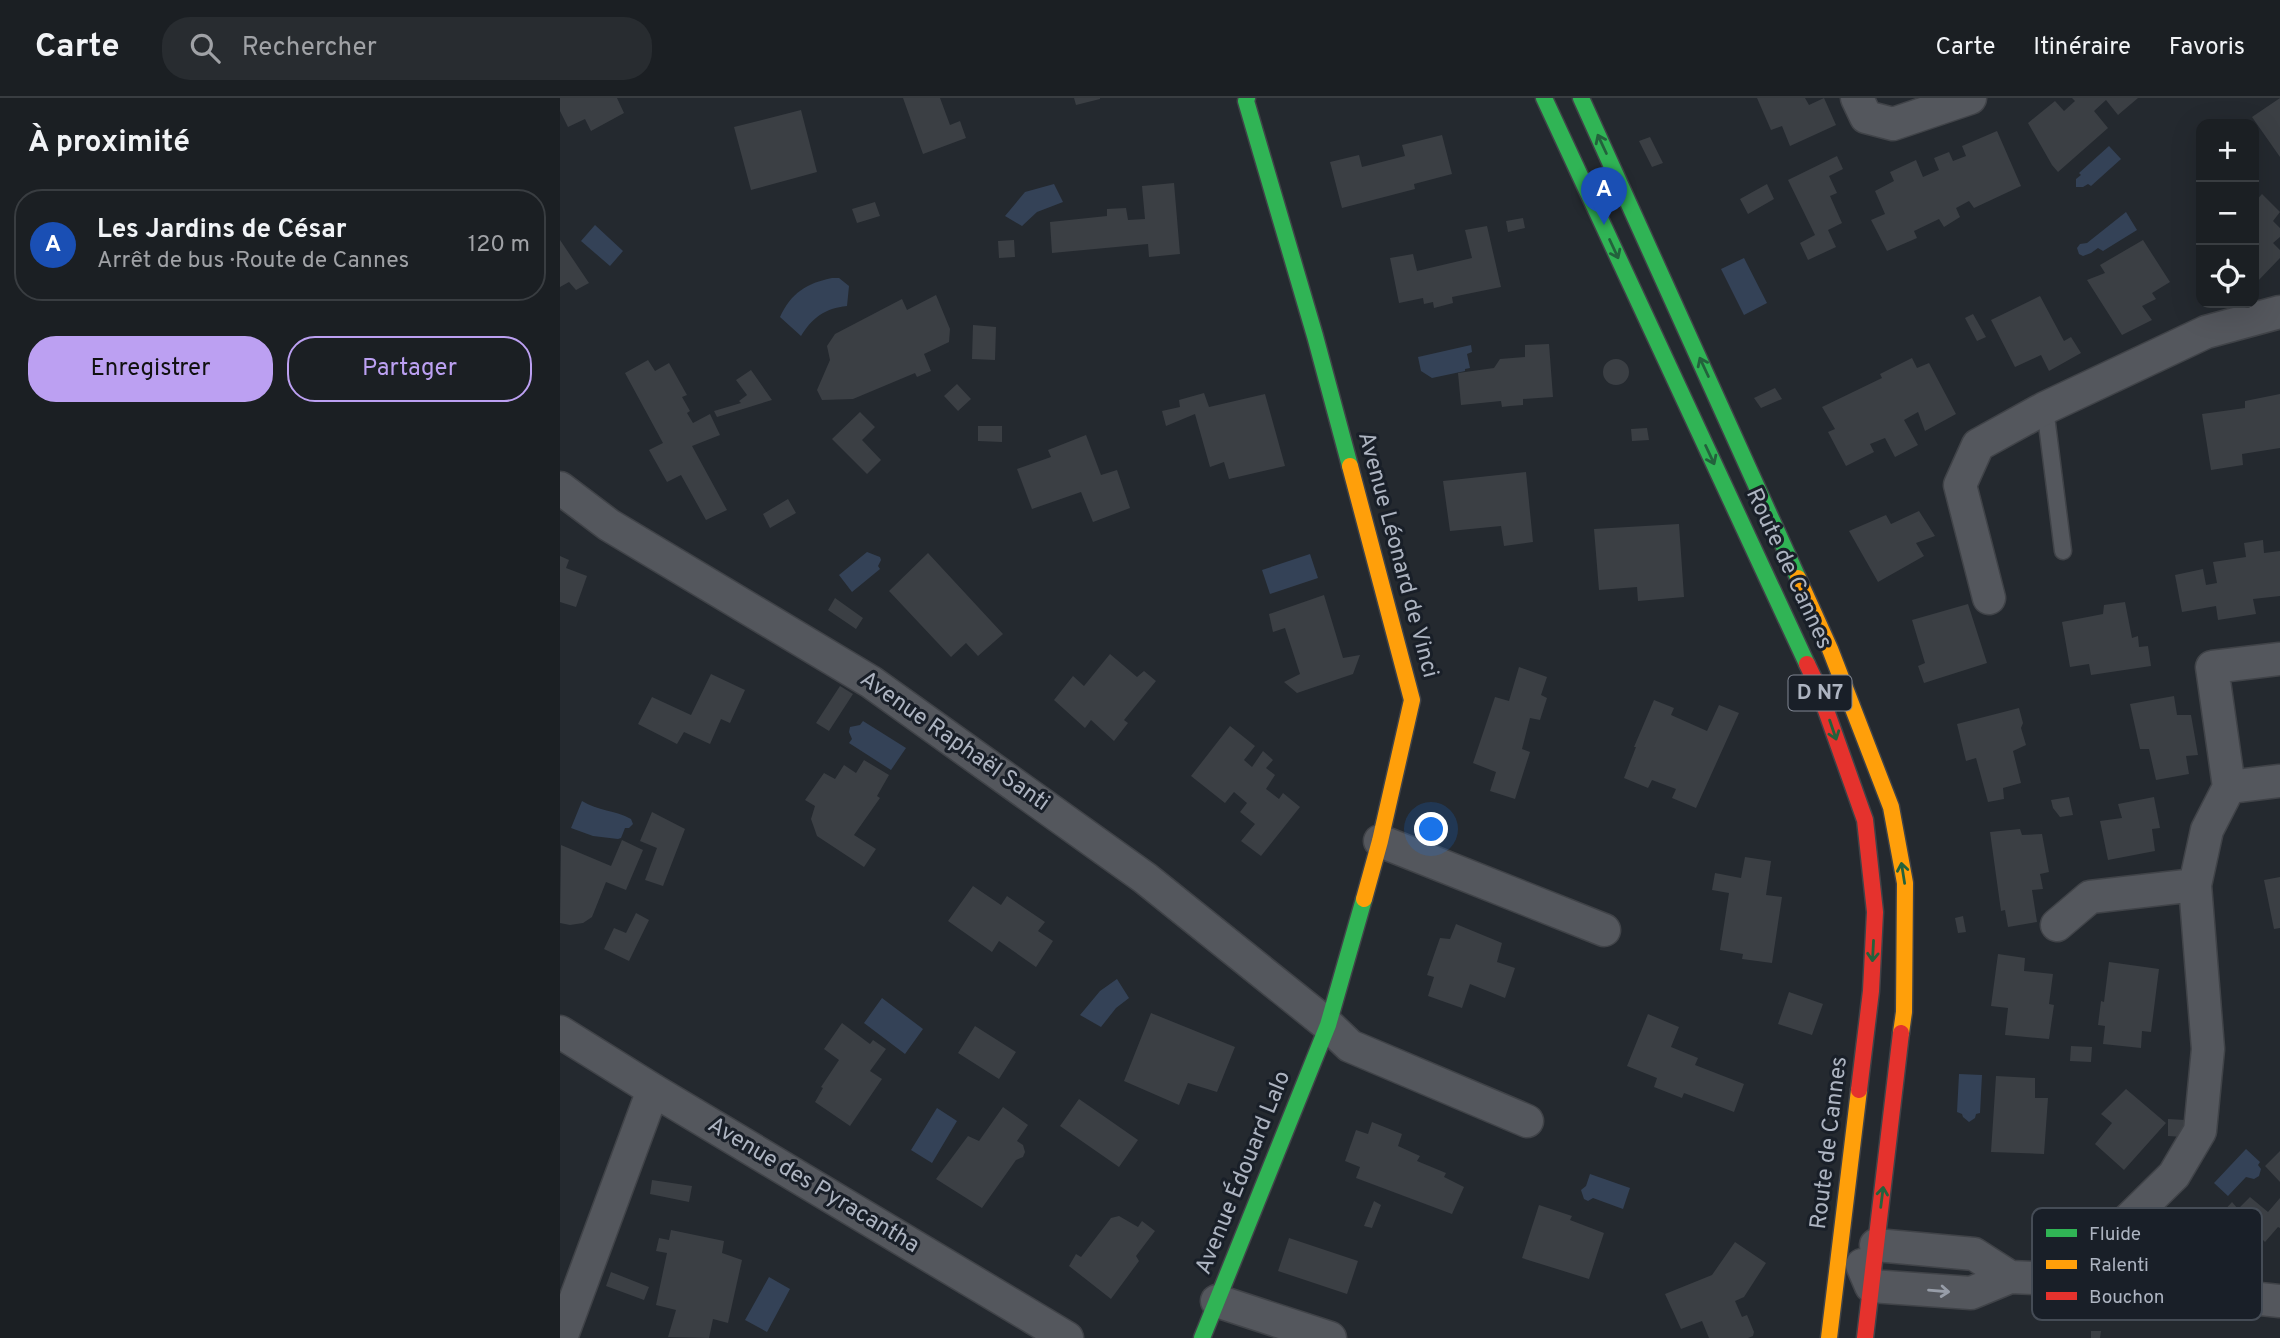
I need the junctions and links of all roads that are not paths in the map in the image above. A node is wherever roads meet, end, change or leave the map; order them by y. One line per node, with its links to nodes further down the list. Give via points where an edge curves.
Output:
1 (1247, 98): 16 (main road, Avenue Léonard de Vinci, via 1412,700)
2 (1544, 98): 22 (main road, Route de Cannes / D N7, one-way to 22, via 1817,685 1864,820 1875,912)
3 (1565, 98): 7 (street, via 1599,170)
4 (1581, 98): 7 (main road, Route de Cannes / D N7, one-way to 4)
5 (1857, 98): 6 (street, via 1866,117 1893,124)
6 (1970, 98)
7 (1623, 189): 26 (main road, Route de Cannes / D N7, one-way to 7, via 1904,1012 1905,883 1891,807 1830,649)
8 (2280, 312): 9 (street, via 2206,332)
9 (2045, 408): 11 (lane); 12 (street, via 1978,445 1960,485)
10 (560, 488): 20 (street, Avenue Raphaël Santi, via 609,525 871,682 1145,878)
11 (2063, 551)
12 (1989, 598)
13 (2280, 659): 15 (street, via 2212,667)
14 (2280, 780): 15 (street)
15 (2228, 787): 17 (street, via 2207,830)
16 (1380, 841): 19 (street); 20 (main road, Avenue Léonard de Vinci)
17 (2195, 885): 18 (street, via 2090,897); 25 (street, via 2208,1049 2200,1131 2174,1175)
18 (2057, 925)
19 (1604, 930)
20 (1328, 1025): 24 (street, Avenue Raphaël Santi, via 1350,1046); 29 (main road, Avenue Édouard Lalo)
21 (560, 1032): 23 (street, Avenue des Pyracantha)
22 (1864, 1047): 26 (street, via 1875,1098 1859,1234); 31 (main road, Route de Cannes / D N7)
23 (653, 1090): 32 (street); 33 (street, Avenue des Pyracantha)
24 (1527, 1121)
25 (2140, 1208)
26 (1870, 1265): 27 (street, via 1971,1293 2010,1277); 31 (main road, via 1841,1301); 36 (main road, Route de Cannes / D N7)
27 (2032, 1278)
28 (2262, 1299): 30 (street)
29 (1217, 1301): 34 (main road, Avenue Édouard Lalo); 35 (street)
30 (2280, 1301)
31 (1830, 1335)
32 (561, 1338)
33 (1067, 1338)
34 (1202, 1338)
35 (1330, 1338)
36 (1865, 1338)

